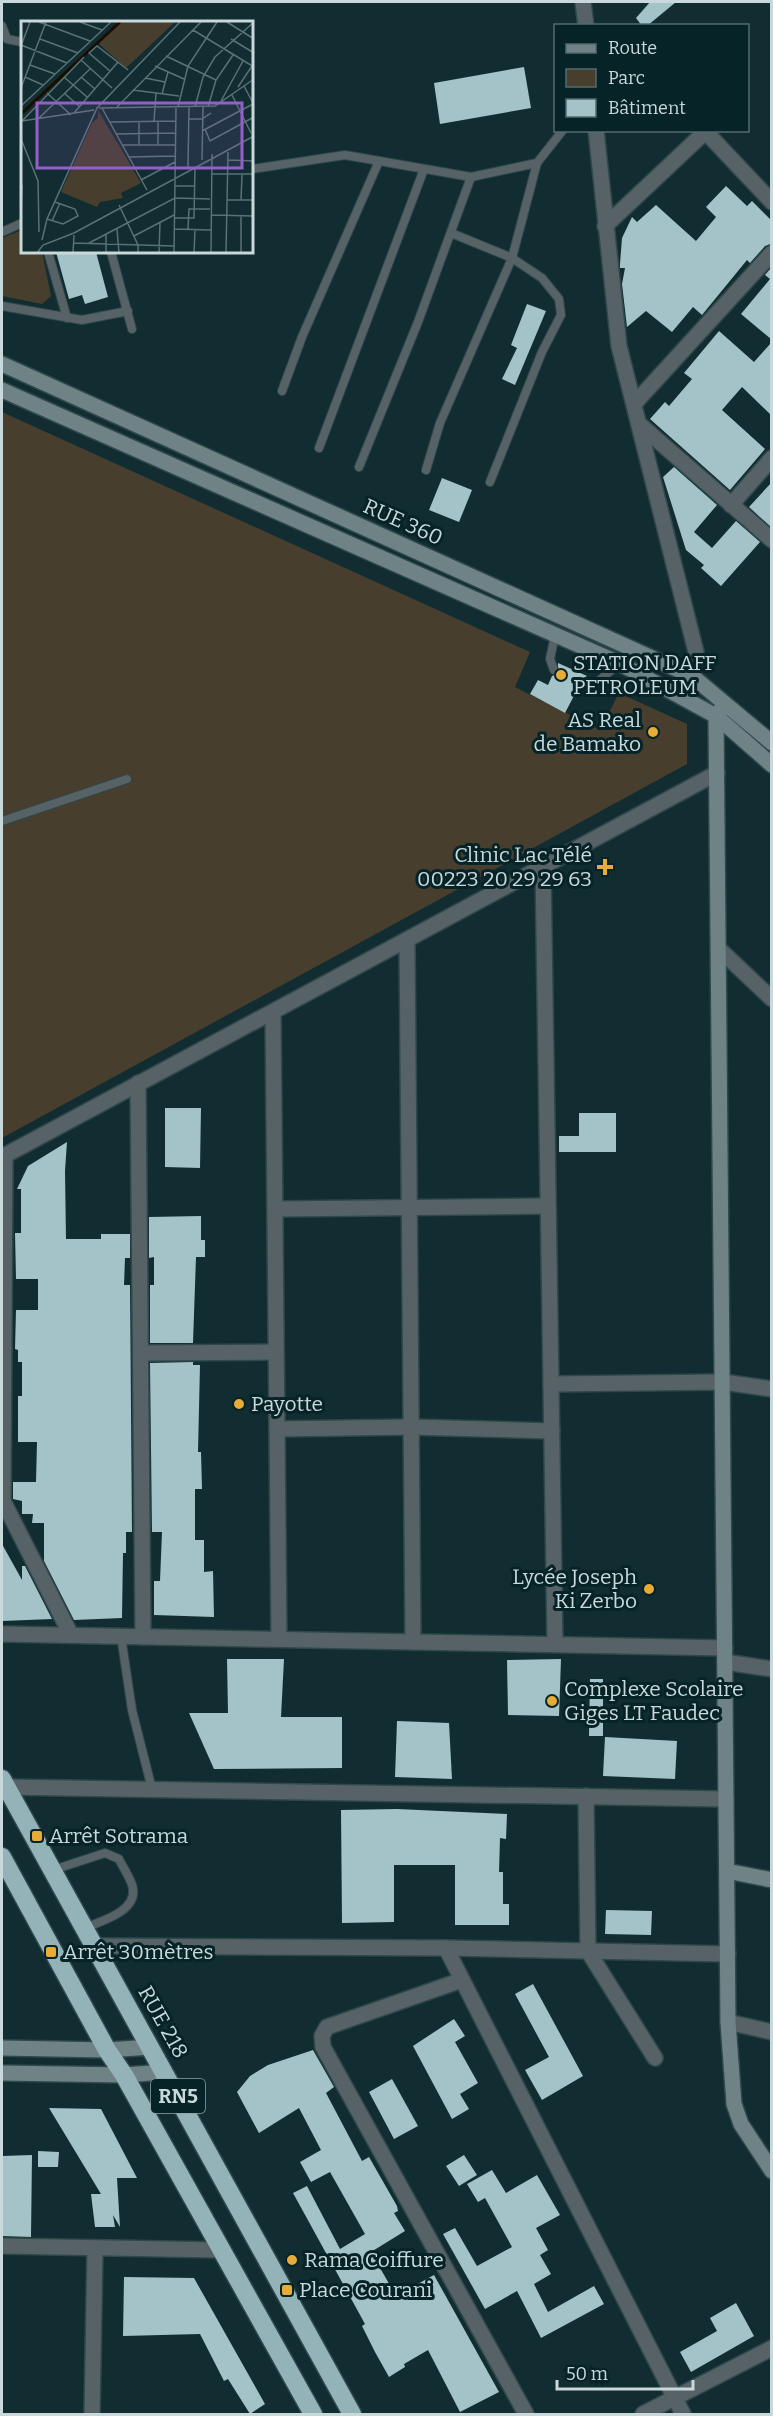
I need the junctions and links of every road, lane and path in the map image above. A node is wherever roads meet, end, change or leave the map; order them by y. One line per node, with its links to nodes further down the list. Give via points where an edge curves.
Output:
1 (584, 13): 2 (street)
2 (596, 24)
3 (2, 26): 4 (lane, via 7,39)
4 (21, 42)
5 (561, 132): 10 (lane)
6 (596, 132): 16 (street)
7 (704, 132): 16 (street)
8 (706, 132): 14 (street)
9 (379, 161): 11 (lane, via 345,155); 12 (lane); 29 (lane)
10 (537, 163): 13 (lane); 22 (lane)
11 (254, 169)
12 (424, 169): 13 (lane); 32 (lane)
13 (471, 177): 18 (lane)
14 (771, 202)
15 (21, 223): 17 (lane)
16 (605, 226): 30 (street, via 619,346)
17 (2, 232)
18 (451, 233): 22 (lane); 34 (lane)
19 (771, 253): 30 (street)
20 (49, 254): 25 (lane)
21 (112, 254): 24 (lane)
22 (512, 258): 35 (lane, via 440,423); 36 (lane, via 542,278 559,299 561,315 542,352)
23 (2, 306): 25 (lane)
24 (128, 311): 25 (lane, via 82,320); 26 (lane)
25 (67, 318)
26 (132, 329)
27 (2, 364): 42 (street, RUE 360)
28 (2, 390): 39 (street, RUE 360)
29 (282, 391)
30 (634, 404): 31 (street)
31 (639, 424): 37 (street); 42 (street, via 696,652)
32 (319, 448)
33 (771, 458): 37 (street)
34 (359, 467)
35 (426, 470)
36 (490, 482)
37 (731, 505): 38 (street)
38 (771, 540)
39 (555, 635): 40 (street, RUE 360); 41 (lane, via 550,660)
40 (619, 663): 43 (lane, via 598,681); 44 (street, RUE 360)
41 (554, 670)
42 (692, 676): 44 (street, RUE 360)
43 (584, 684)
44 (721, 710): 45 (street, RUE 360); 46 (street, RUE 360); 47 (street)
45 (771, 743)
46 (771, 765)
47 (717, 773): 50 (street); 52 (street)
48 (127, 779): 49 (lane)
49 (2, 821)
50 (543, 867): 51 (street); 57 (street)
51 (406, 940): 54 (street); 58 (street)
52 (719, 949): 53 (street); 62 (street)
53 (771, 999)
54 (273, 1013): 55 (street); 59 (street)
55 (138, 1083): 56 (street); 61 (street)
56 (3, 1156): 68 (street)
57 (548, 1206): 58 (street); 63 (street)
58 (409, 1208): 59 (street); 65 (street)
59 (275, 1209): 60 (street)
60 (276, 1352): 61 (street); 66 (street)
61 (141, 1353): 72 (street)
62 (723, 1383): 63 (street); 64 (street); 76 (street)
63 (551, 1384): 67 (street)
64 (771, 1389)
65 (411, 1427): 66 (street); 67 (street); 74 (street)
66 (277, 1429): 73 (street)
67 (552, 1431): 75 (street)
68 (2, 1501): 70 (street)
69 (2, 1634): 70 (street)
70 (71, 1635): 71 (street)
71 (121, 1636): 72 (street); 79 (lane, via 132,1710)
72 (143, 1637): 73 (street)
73 (279, 1639): 74 (street)
74 (413, 1642): 75 (street)
75 (555, 1644): 76 (street)
76 (725, 1655): 77 (street); 81 (street)
77 (771, 1669)
78 (4, 1783): 79 (street); 83 (highway, RUE 218 / RN5)
79 (152, 1789): 80 (street)
80 (586, 1796): 81 (street); 89 (street)
81 (726, 1799): 84 (street)
82 (4, 1866): 96 (highway, RN5)
83 (53, 1870): 86 (highway, RUE 218 / RN5); 86 (lane, via 105,1854 119,1859 133,1889 132,1898 127,1908)
84 (727, 1871): 85 (street); 90 (street)
85 (771, 1880)
86 (85, 1928): 87 (highway, RUE 218 / RN5)
87 (95, 1946): 88 (street); 94 (highway, RUE 218 / RN5)
88 (446, 1948): 89 (street); 91 (street)
89 (588, 1951): 90 (street); 97 (street)
90 (728, 1954): 92 (street)
91 (462, 1980): 106 (street); 110 (street, via 327,2027 322,2036 323,2047)
92 (728, 2022): 93 (street); 101 (street, via 734,2104 741,2124)
93 (771, 2032)
94 (151, 2047): 96 (street); 98 (highway, RUE 218 / RN5)
95 (2, 2048): 96 (street)
96 (107, 2050): 100 (highway, RN5)
97 (655, 2058)
98 (164, 2072): 100 (street); 109 (highway, RUE 218 / RN5)
99 (2, 2073): 100 (street)
100 (124, 2075): 104 (highway, RN5)
101 (770, 2168)
102 (2, 2246): 103 (street)
103 (95, 2248): 104 (street); 108 (street)
104 (220, 2250): 107 (highway, RN5)
105 (771, 2348): 106 (street)
106 (674, 2398): 111 (street); 112 (street)
107 (310, 2414)
108 (92, 2415)
109 (352, 2415)
110 (526, 2415)
111 (643, 2415)
112 (683, 2415)

